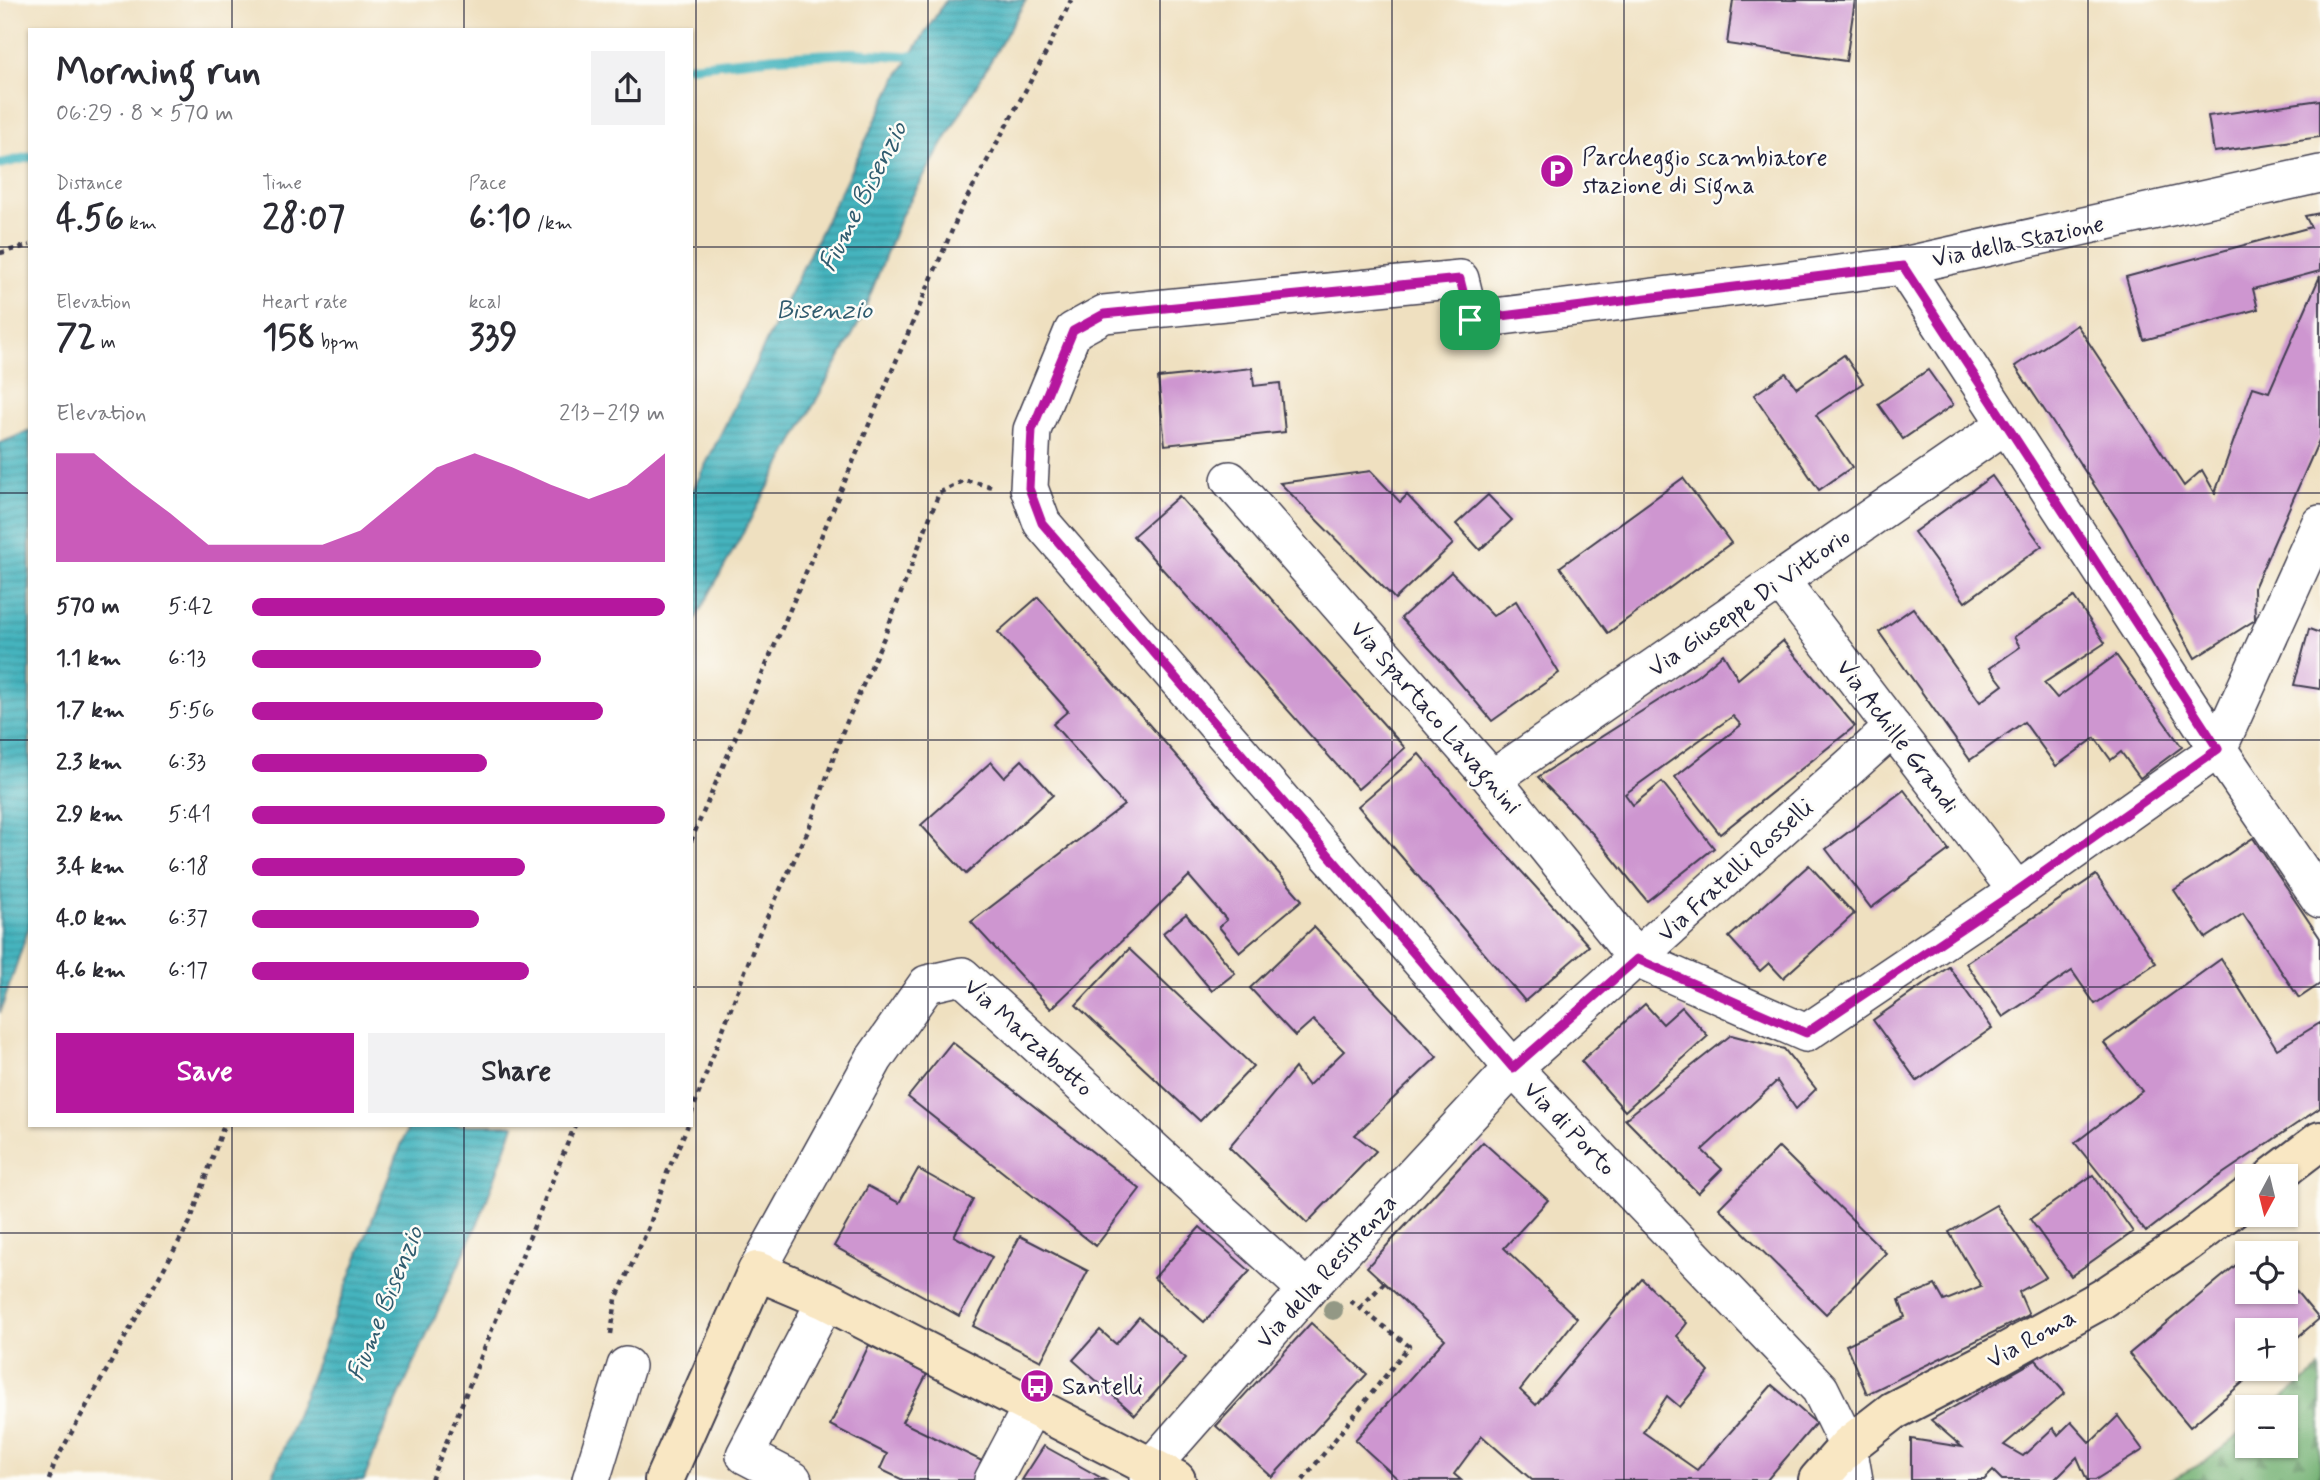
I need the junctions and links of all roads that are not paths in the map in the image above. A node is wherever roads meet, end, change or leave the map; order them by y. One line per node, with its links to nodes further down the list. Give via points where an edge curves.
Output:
1 (2320, 174): 2 (street, Via della Stazione)
2 (1903, 266): 3 (street); 5 (street, Via della Stazione, via 1470,320 1460,279 1104,314 1073,331 1032,430 1029,488)
3 (2005, 425): 7 (street, Via Giuseppe Di Vittorio); 9 (street)
4 (1230, 480): 10 (street, Via Spartaco Lavagnini)
5 (1037, 510): 14 (street, Via di Porto)
6 (2320, 524): 9 (street)
7 (1780, 580): 8 (street, Via Achille Grandi); 10 (street, Via Giuseppe Di Vittorio)
8 (1893, 728): 11 (street, Via Achille Grandi); 13 (street, Via Fratelli Rosselli)
9 (2218, 749): 11 (street); 12 (street)
10 (1492, 779): 13 (street, Via Spartaco Lavagnini)
11 (2017, 891): 13 (street, via 1806,1033)
12 (2320, 899)
13 (1637, 959): 14 (street, Via Fratelli Rosselli)
14 (1513, 1068): 19 (street, Via della Resistenza); 23 (street, Via di Porto, via 1820,1389)
15 (2320, 1141): 16 (main road)
16 (2290, 1164)
17 (2235, 1206): 23 (main road, Via Roma, via 2102,1299 1893,1411)
18 (757, 1270): 19 (street, Via Marzabotto, via 874,1059 928,984 962,976); 20 (main road); 26 (main road)
19 (1307, 1290): 24 (street, Via della Resistenza)
20 (826, 1300): 22 (main road); 27 (street, via 745,1455)
21 (625, 1369): 25 (street)
22 (1032, 1406): 24 (main road); 28 (street)
23 (1851, 1463): 29 (main road, Via Roma)
24 (1158, 1476)
25 (591, 1480)
26 (664, 1480)
27 (793, 1480)
28 (993, 1480)
29 (1818, 1480)

